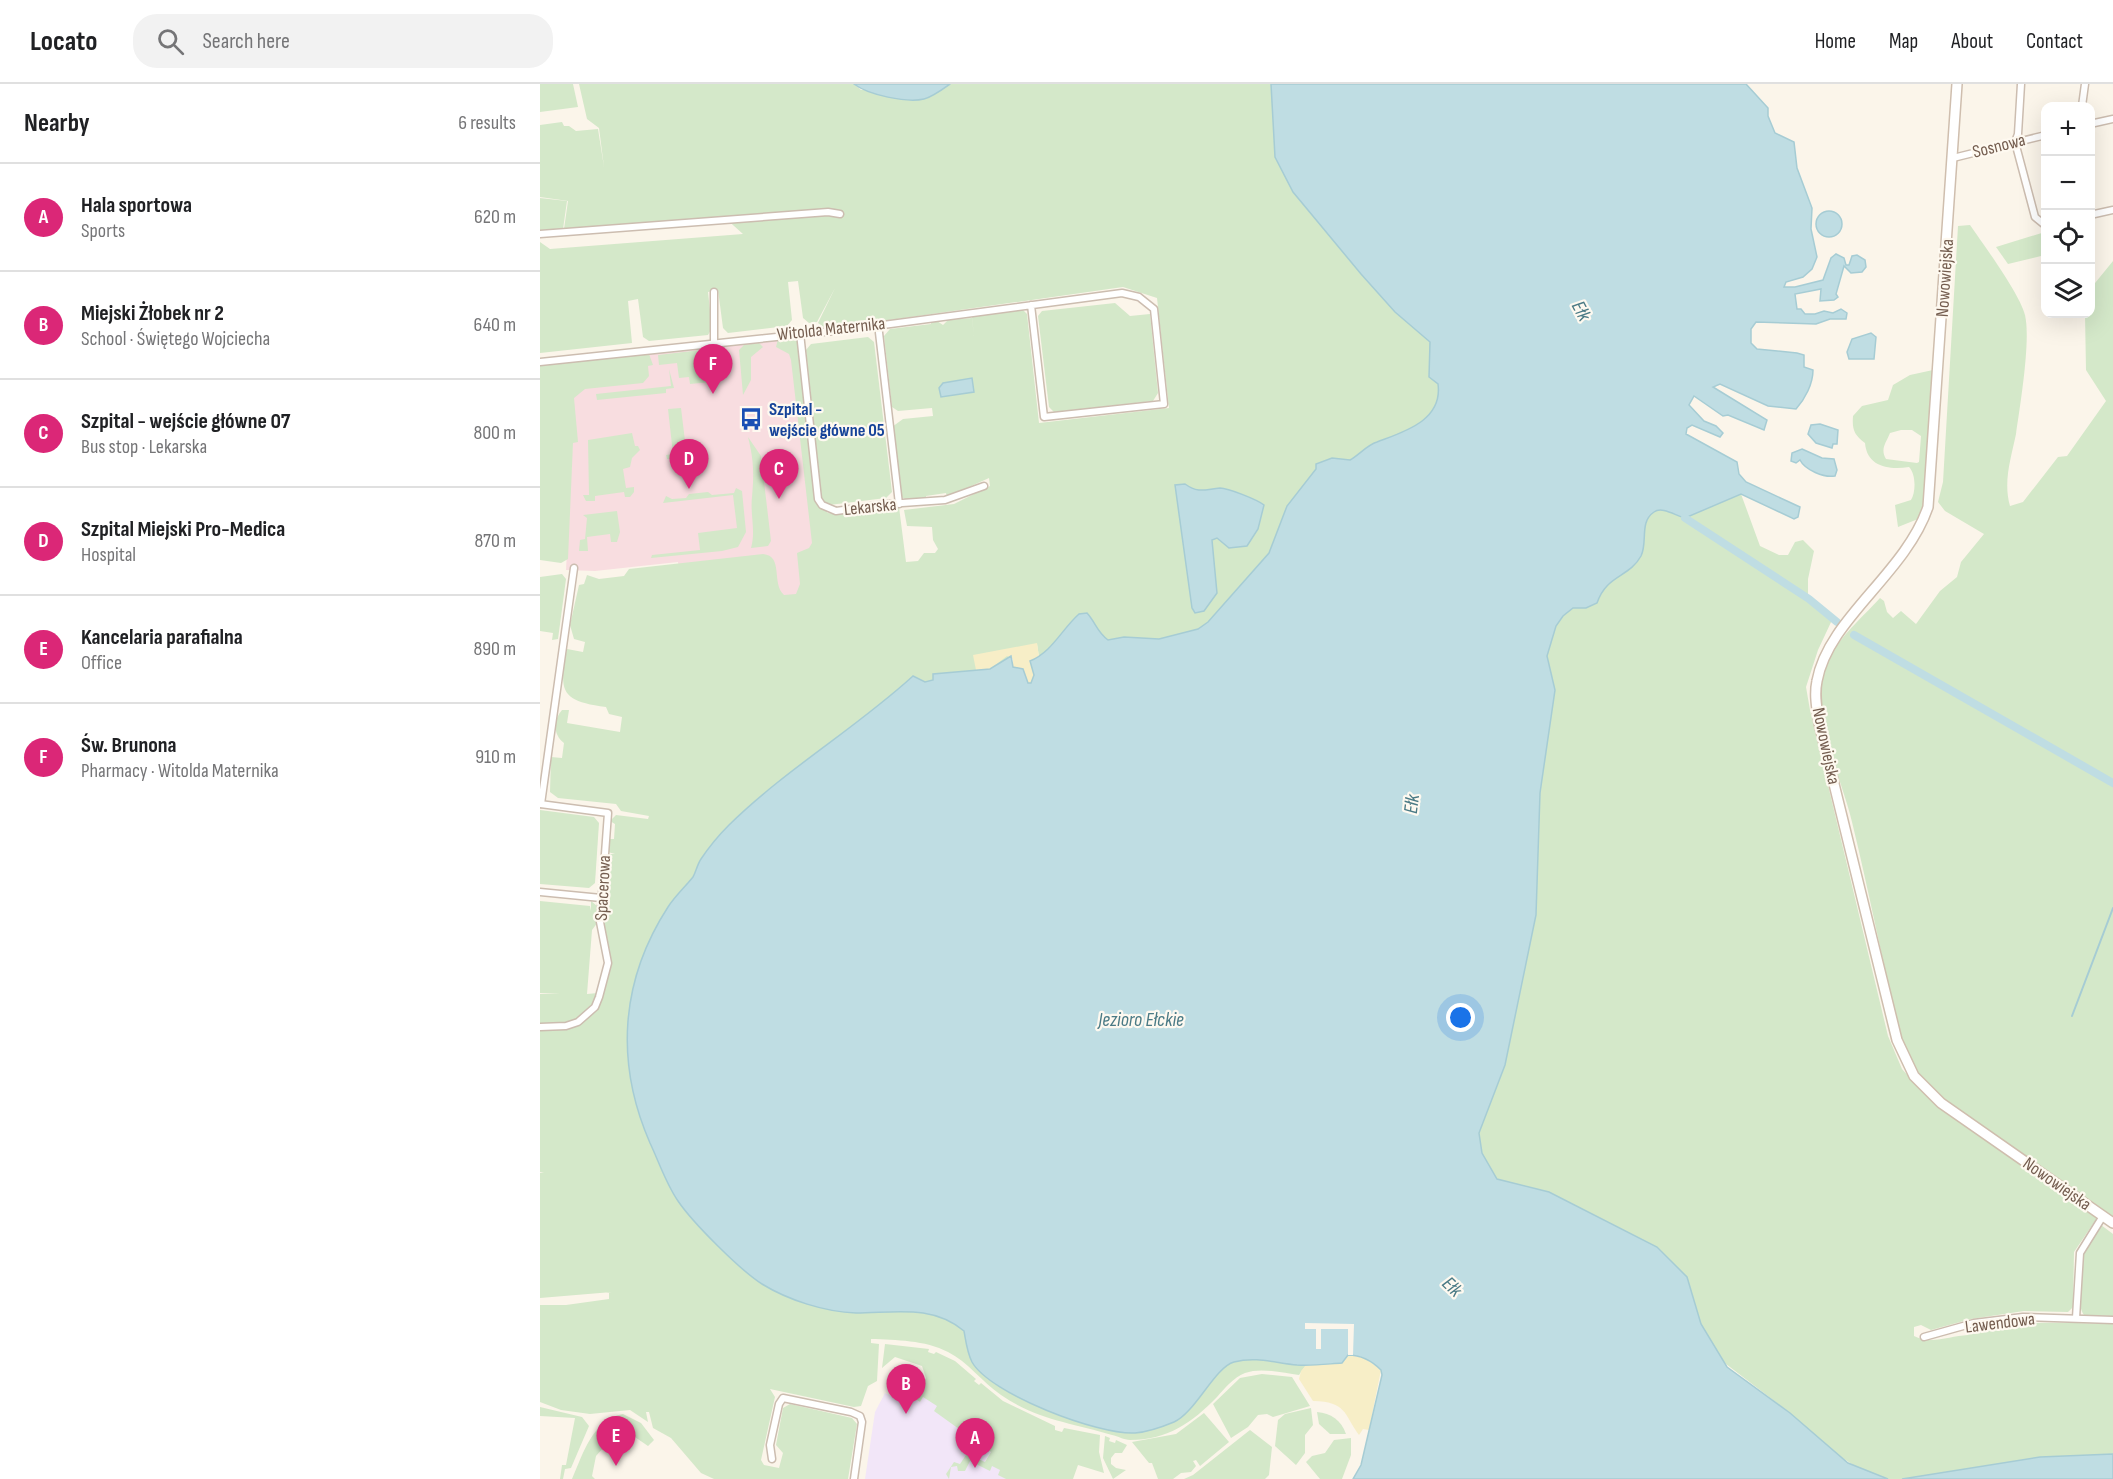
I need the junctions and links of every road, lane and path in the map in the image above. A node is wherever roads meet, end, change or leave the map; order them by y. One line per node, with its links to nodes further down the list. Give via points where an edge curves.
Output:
1 (1957, 84): 9 (street, Nowowiejska)
2 (2021, 84): 8 (street, via 2018,134)
3 (2085, 84): 4 (street)
4 (2083, 102)
5 (2113, 119): 6 (street)
6 (2095, 123)
7 (2041, 136): 8 (street, Sosnowa)
8 (2014, 142): 9 (street, Sosnowa); 13 (street, via 2035,217)
9 (1953, 158): 28 (street, Nowowiejska, via 1928,507 1909,548 1825,656 1817,682 1819,723 1897,1040 1914,1076 1941,1103)
10 (2113, 210): 12 (street)
11 (840, 214): 14 (street)
12 (2095, 214)
13 (2041, 222)
14 (540, 234)
15 (714, 292): 19 (street)
16 (1031, 305): 16 (street, Witolda Maternika, via 1122,293 1139,297 1154,309 1164,404 1044,417); 17 (street, Witolda Maternika)
17 (878, 324): 18 (street, Witolda Maternika); 22 (street)
18 (800, 333): 19 (street, Witolda Maternika); 22 (street, Lekarska, via 818,499 837,512)
19 (714, 342): 20 (street, Witolda Maternika)
20 (540, 362)
21 (984, 486): 22 (street, Lekarska, via 945,501)
22 (899, 504)
23 (574, 568): 24 (street)
24 (540, 804): 26 (street, Spacerowa, via 608,813)
25 (540, 892): 26 (street)
26 (602, 898): 27 (street, Spacerowa, via 600,922 608,963 595,1007 578,1022)
27 (540, 1027)
28 (2103, 1216): 29 (street, Nowowiejska); 30 (street, via 2080,1253)
29 (2113, 1223)
30 (2076, 1318): 31 (street, Lawendowa); 32 (street, Lawendowa, via 1998,1320)
31 (2113, 1320)
32 (1924, 1336)
33 (772, 1459): 34 (street, via 770,1445 783,1398 852,1412 862,1422)
34 (854, 1479)

